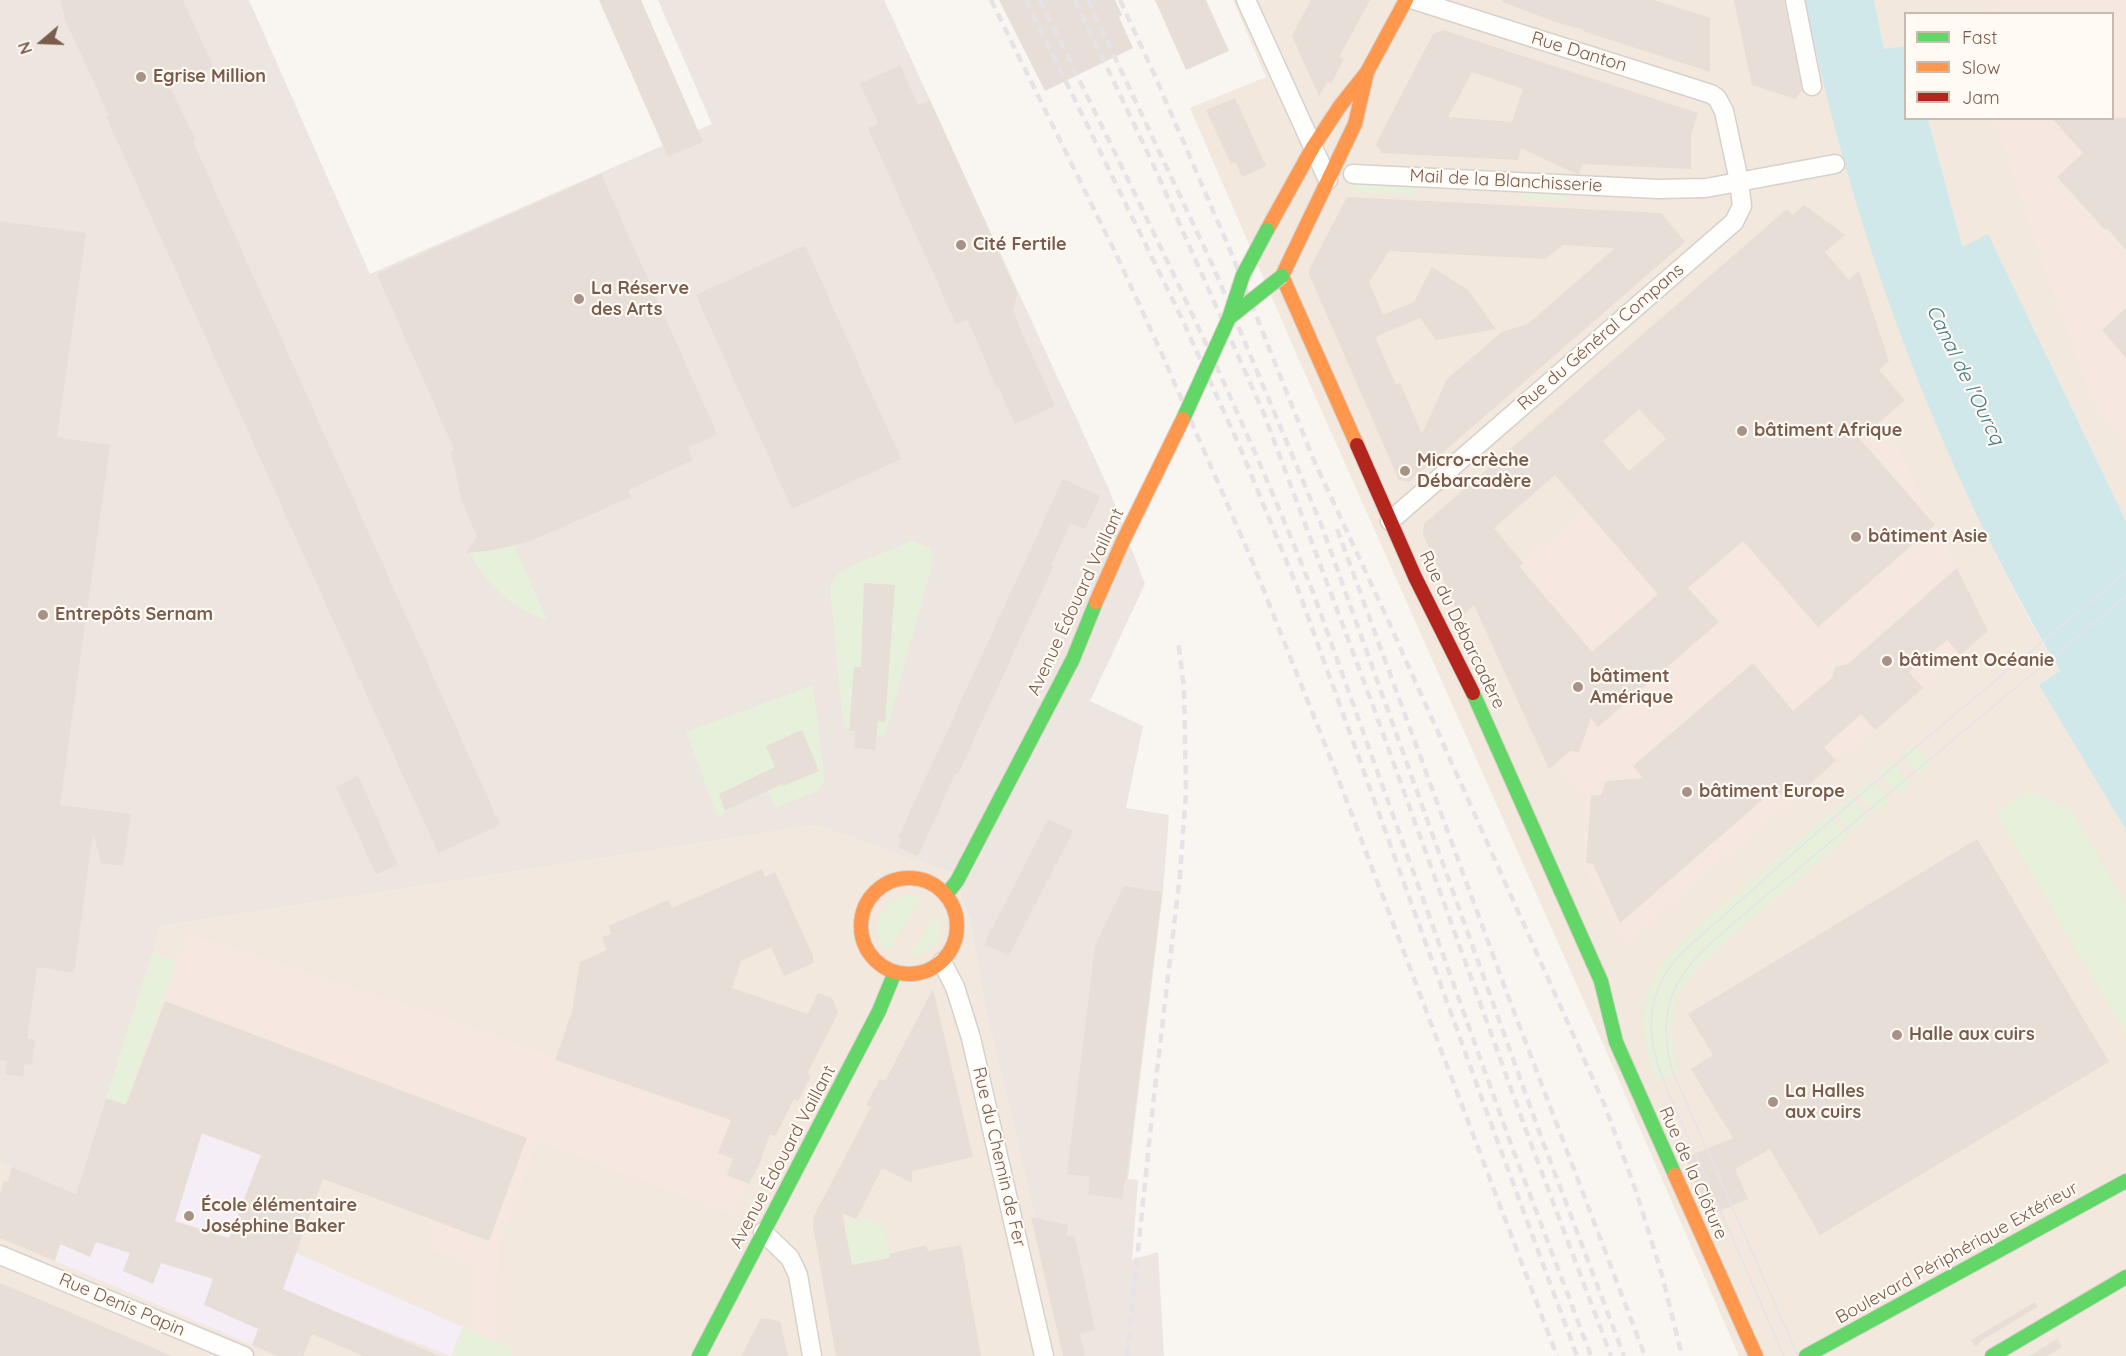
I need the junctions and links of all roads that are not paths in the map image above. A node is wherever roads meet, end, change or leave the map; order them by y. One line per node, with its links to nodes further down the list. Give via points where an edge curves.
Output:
1 (1246, 0): 8 (street)
2 (1406, 0): 5 (main road, Avenue Édouard Vaillant)
3 (1414, 0): 7 (street, Rue Danton, via 1704,90 1717,98)
4 (1796, 0): 6 (street)
5 (1367, 72): 8 (main road, Avenue Édouard Vaillant); 11 (main road, Avenue Édouard Vaillant, via 1355,124)
6 (1812, 86)
7 (1727, 122): 12 (street, Rue du Général Compans)
8 (1313, 147): 11 (street); 14 (main road, Avenue Édouard Vaillant, bridge, via 1243,275)
9 (1835, 164): 12 (street, Mail de la Blanchisserie)
10 (1353, 174): 12 (street, Mail de la Blanchisserie, via 1658,189 1706,188)
11 (1328, 180): 13 (main road, Avenue Édouard Vaillant)
12 (1739, 181): 15 (street, Rue du Général Compans, via 1742,206 1734,222)
13 (1282, 276): 14 (main road, Avenue Édouard Vaillant, bridge); 15 (main road, Rue du Débarcadère)
14 (1229, 318): 16 (main road, Avenue Édouard Vaillant, bridge, via 1123,541 1073,659 957,881)
15 (1390, 521): 19 (main road, Rue du Débarcadère, via 1521,797 1600,981)
16 (946, 895): 17 (main road, via 956,914 957,928 953,946); 18 (main road, via 929,882 905,878 881,887 868,900 861,924 863,941 876,960)
17 (942, 962): 18 (main road, via 920,973); 27 (street, Rue du Chemin de Fer, via 955,987 971,1038)
18 (896, 972): 21 (main road, Avenue Édouard Vaillant)
19 (1605, 1002): 28 (main road, Rue de la Clôture, via 1616,1042)
20 (2126, 1181): 29 (main road, Boulevard Périphérique Extérieur)
21 (764, 1232): 25 (main road, Avenue Édouard Vaillant); 26 (street, via 790,1258 798,1275)
22 (0, 1255): 24 (street, Rue Denis Papin)
23 (2126, 1277): 30 (main road)
24 (244, 1356)
25 (699, 1356)
26 (812, 1356)
27 (1044, 1356)
28 (1756, 1356)
29 (1806, 1356)
30 (1992, 1356)

